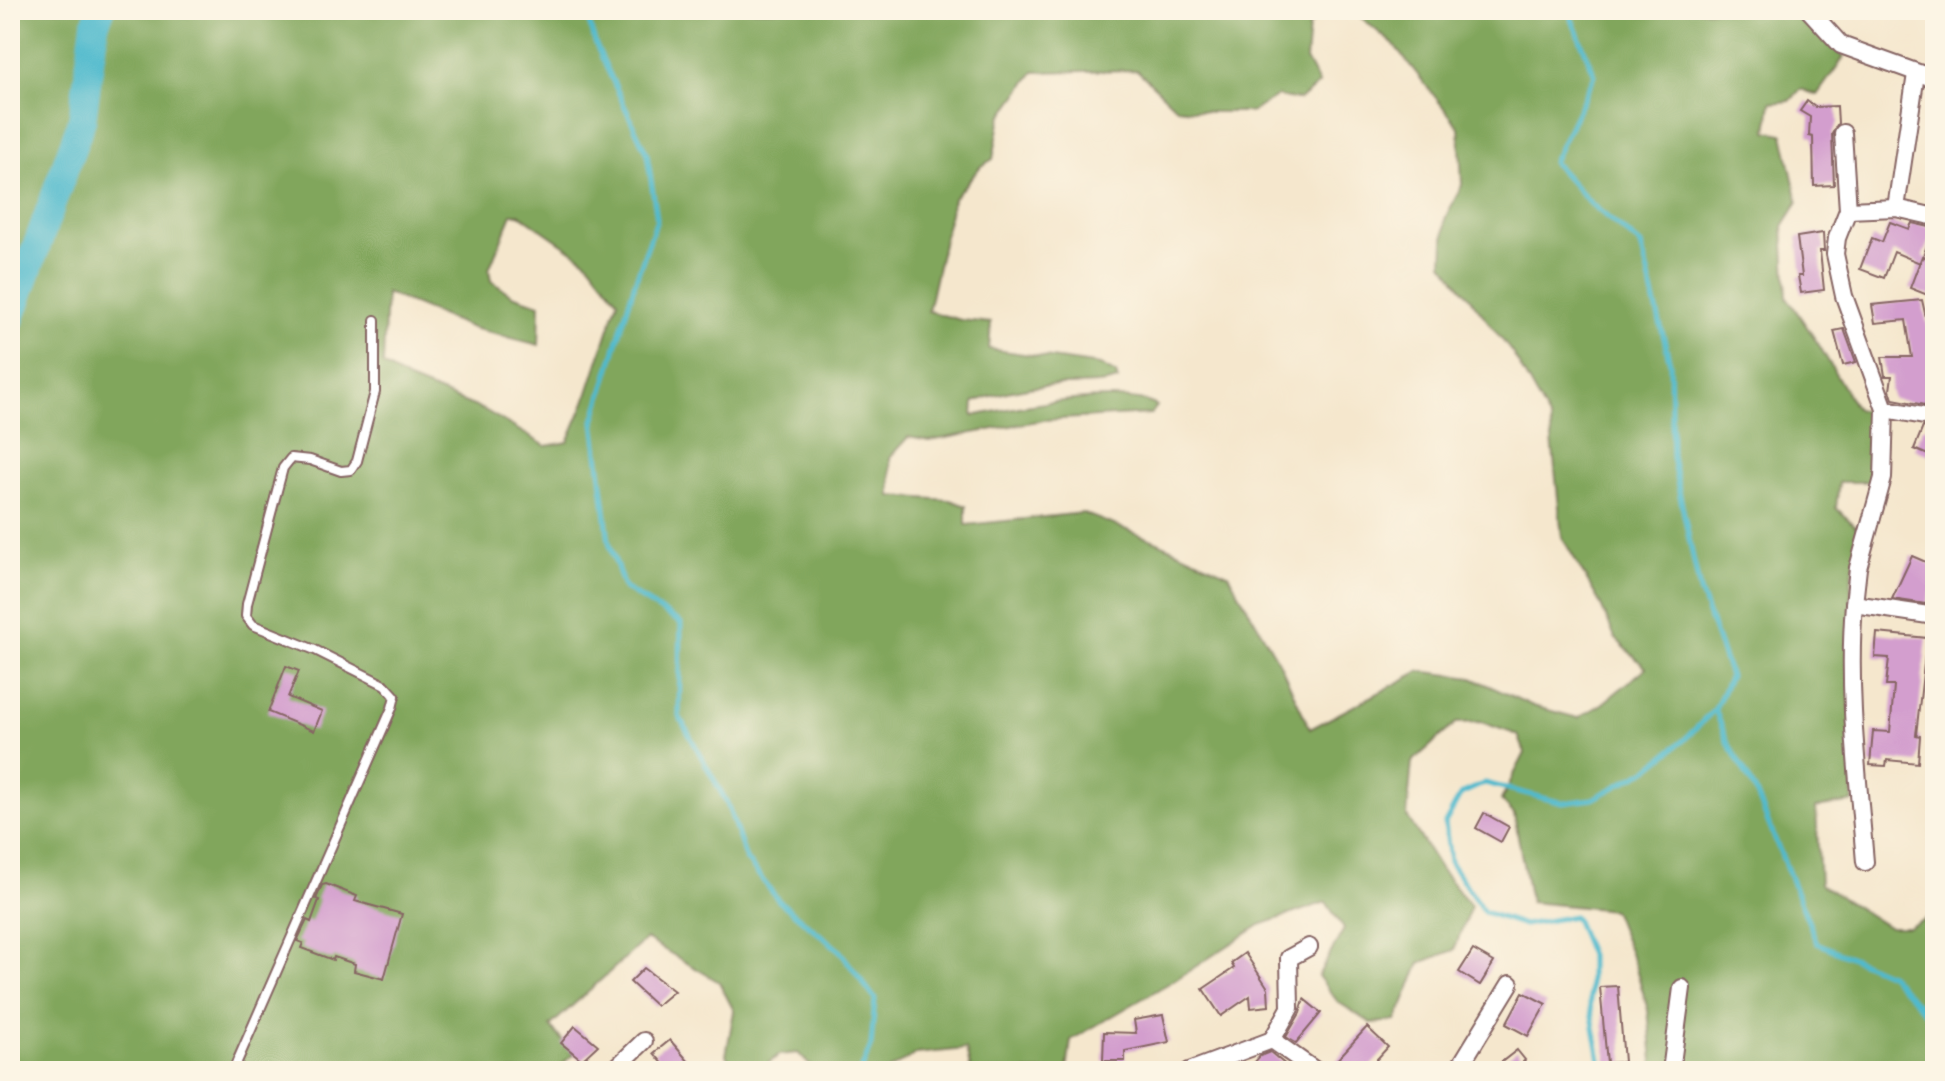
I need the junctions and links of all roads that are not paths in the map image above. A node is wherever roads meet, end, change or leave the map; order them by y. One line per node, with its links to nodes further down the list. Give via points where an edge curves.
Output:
1 (1809, 10): 2 (street, via 1841,45)
2 (1916, 74): 3 (street); 5 (street)
3 (1935, 79)
4 (1843, 133): 6 (street)
5 (1896, 208): 6 (street); 7 (street)
6 (1848, 210): 9 (street, via 1835,254 1844,296)
7 (1935, 217)
8 (375, 320): 19 (lane, via 375,392 357,461 351,470 341,471 291,458 283,468 246,616 253,625 385,685 395,696)
9 (1885, 409): 10 (street); 11 (street, via 1883,478 1858,568)
10 (1935, 418)
11 (1854, 604): 12 (street); 13 (street, via 1851,705)
12 (1935, 616)
13 (1865, 862)
14 (1309, 947): 17 (street, via 1289,958 1290,1008)
15 (1510, 984): 23 (street)
16 (1682, 988): 24 (street)
17 (1272, 1040): 21 (street); 22 (street)
18 (644, 1041): 20 (street)
19 (233, 1071)
20 (613, 1071)
21 (1189, 1071)
22 (1316, 1071)
23 (1457, 1071)
24 (1671, 1071)

